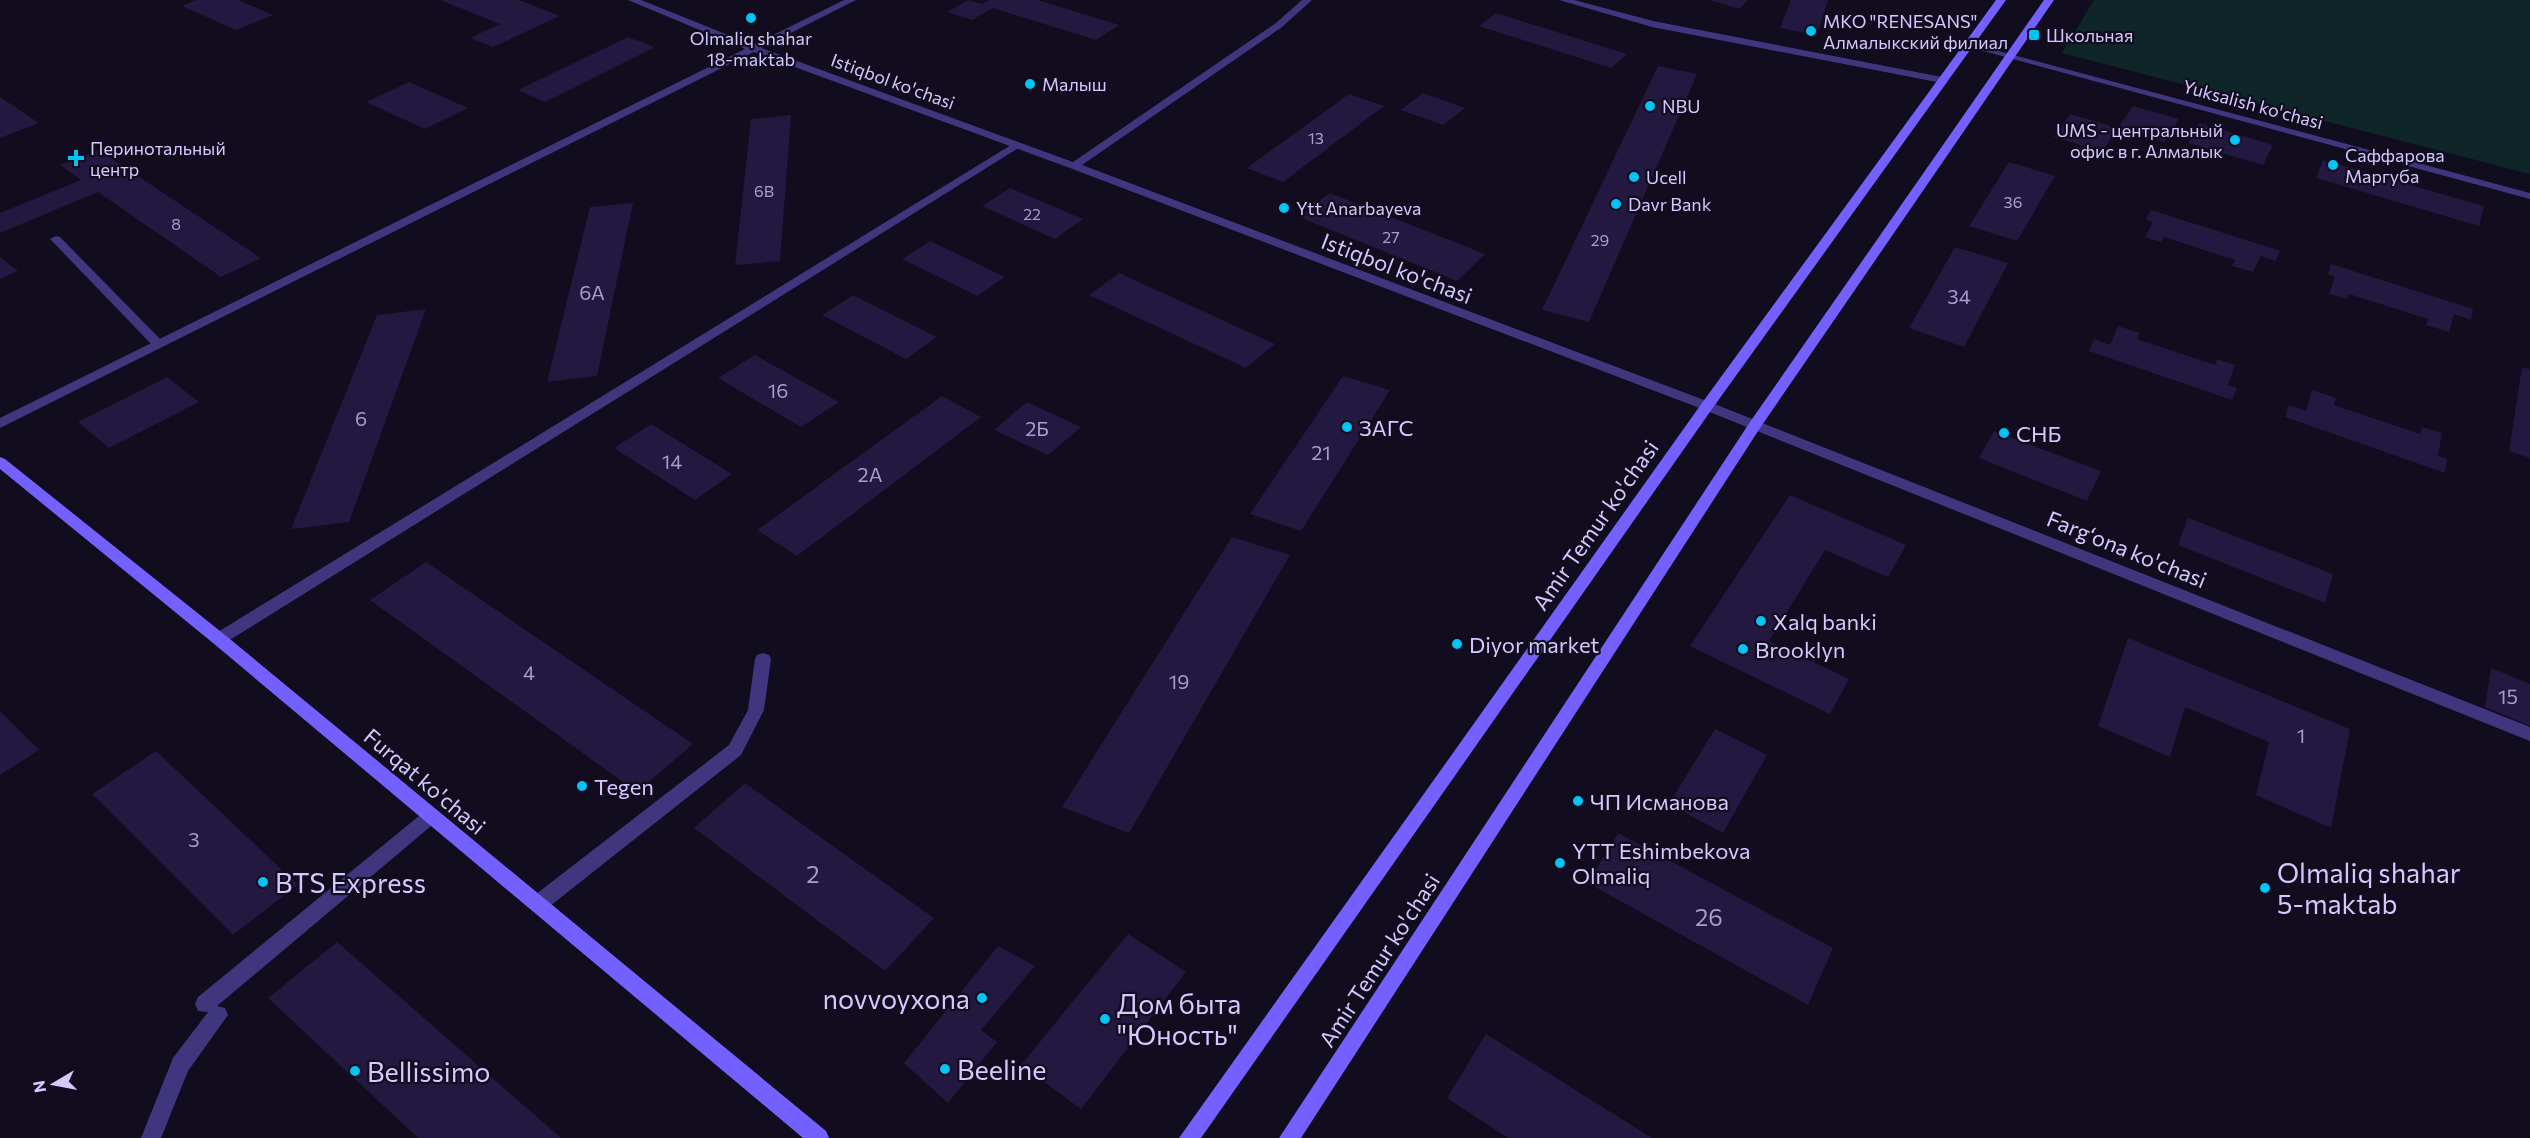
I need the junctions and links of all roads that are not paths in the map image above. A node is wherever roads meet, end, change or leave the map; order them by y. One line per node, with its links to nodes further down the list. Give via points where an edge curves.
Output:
1 (633, 0): 8 (street, Istiqbol ko'chasi)
2 (851, 0): 8 (street)
3 (1307, 0): 12 (street, via 1280,25)
4 (1564, 0): 10 (street, via 1652,24)
5 (2001, 0): 7 (main road, Amir Temur ko'chasi)
6 (2049, 0): 9 (main road, Amir Temur ko'chasi)
7 (1968, 44): 9 (street, Yuksalish ko'chasi); 10 (main road, Amir Temur ko'chasi)
8 (754, 49): 11 (street, Istiqbol ko'chasi); 15 (street)
9 (2013, 56): 13 (street, Yuksalish ko'chasi); 18 (main road, Amir Temur ko'chasi)
10 (1942, 80): 16 (main road, Amir Temur ko'chasi)
11 (1016, 145): 12 (street, Istiqbol ko'chasi); 20 (street)
12 (1074, 166): 16 (street, Istiqbol ko'chasi)
13 (2530, 196)
14 (56, 239): 15 (street)
15 (158, 344): 17 (street)
16 (1707, 406): 18 (street, Farg‘ona ko'chasi); 27 (main road, Amir Temur ko'chasi)
17 (0, 424)
18 (1755, 425): 22 (street, Farg‘ona ko'chasi); 28 (main road, Amir Temur ko'chasi)
19 (0, 462): 20 (main road, Furqat ko'chasi)
20 (219, 639): 23 (main road, Furqat ko'chasi)
21 (763, 659): 24 (street, via 756,710 735,750)
22 (2530, 734)
23 (432, 816): 24 (main road, Furqat ko'chasi); 25 (street, via 212,1010 180,1065)
24 (538, 904): 26 (main road, Furqat ko'chasi)
25 (151, 1138)
26 (819, 1138)
27 (1189, 1138)
28 (1289, 1138)

